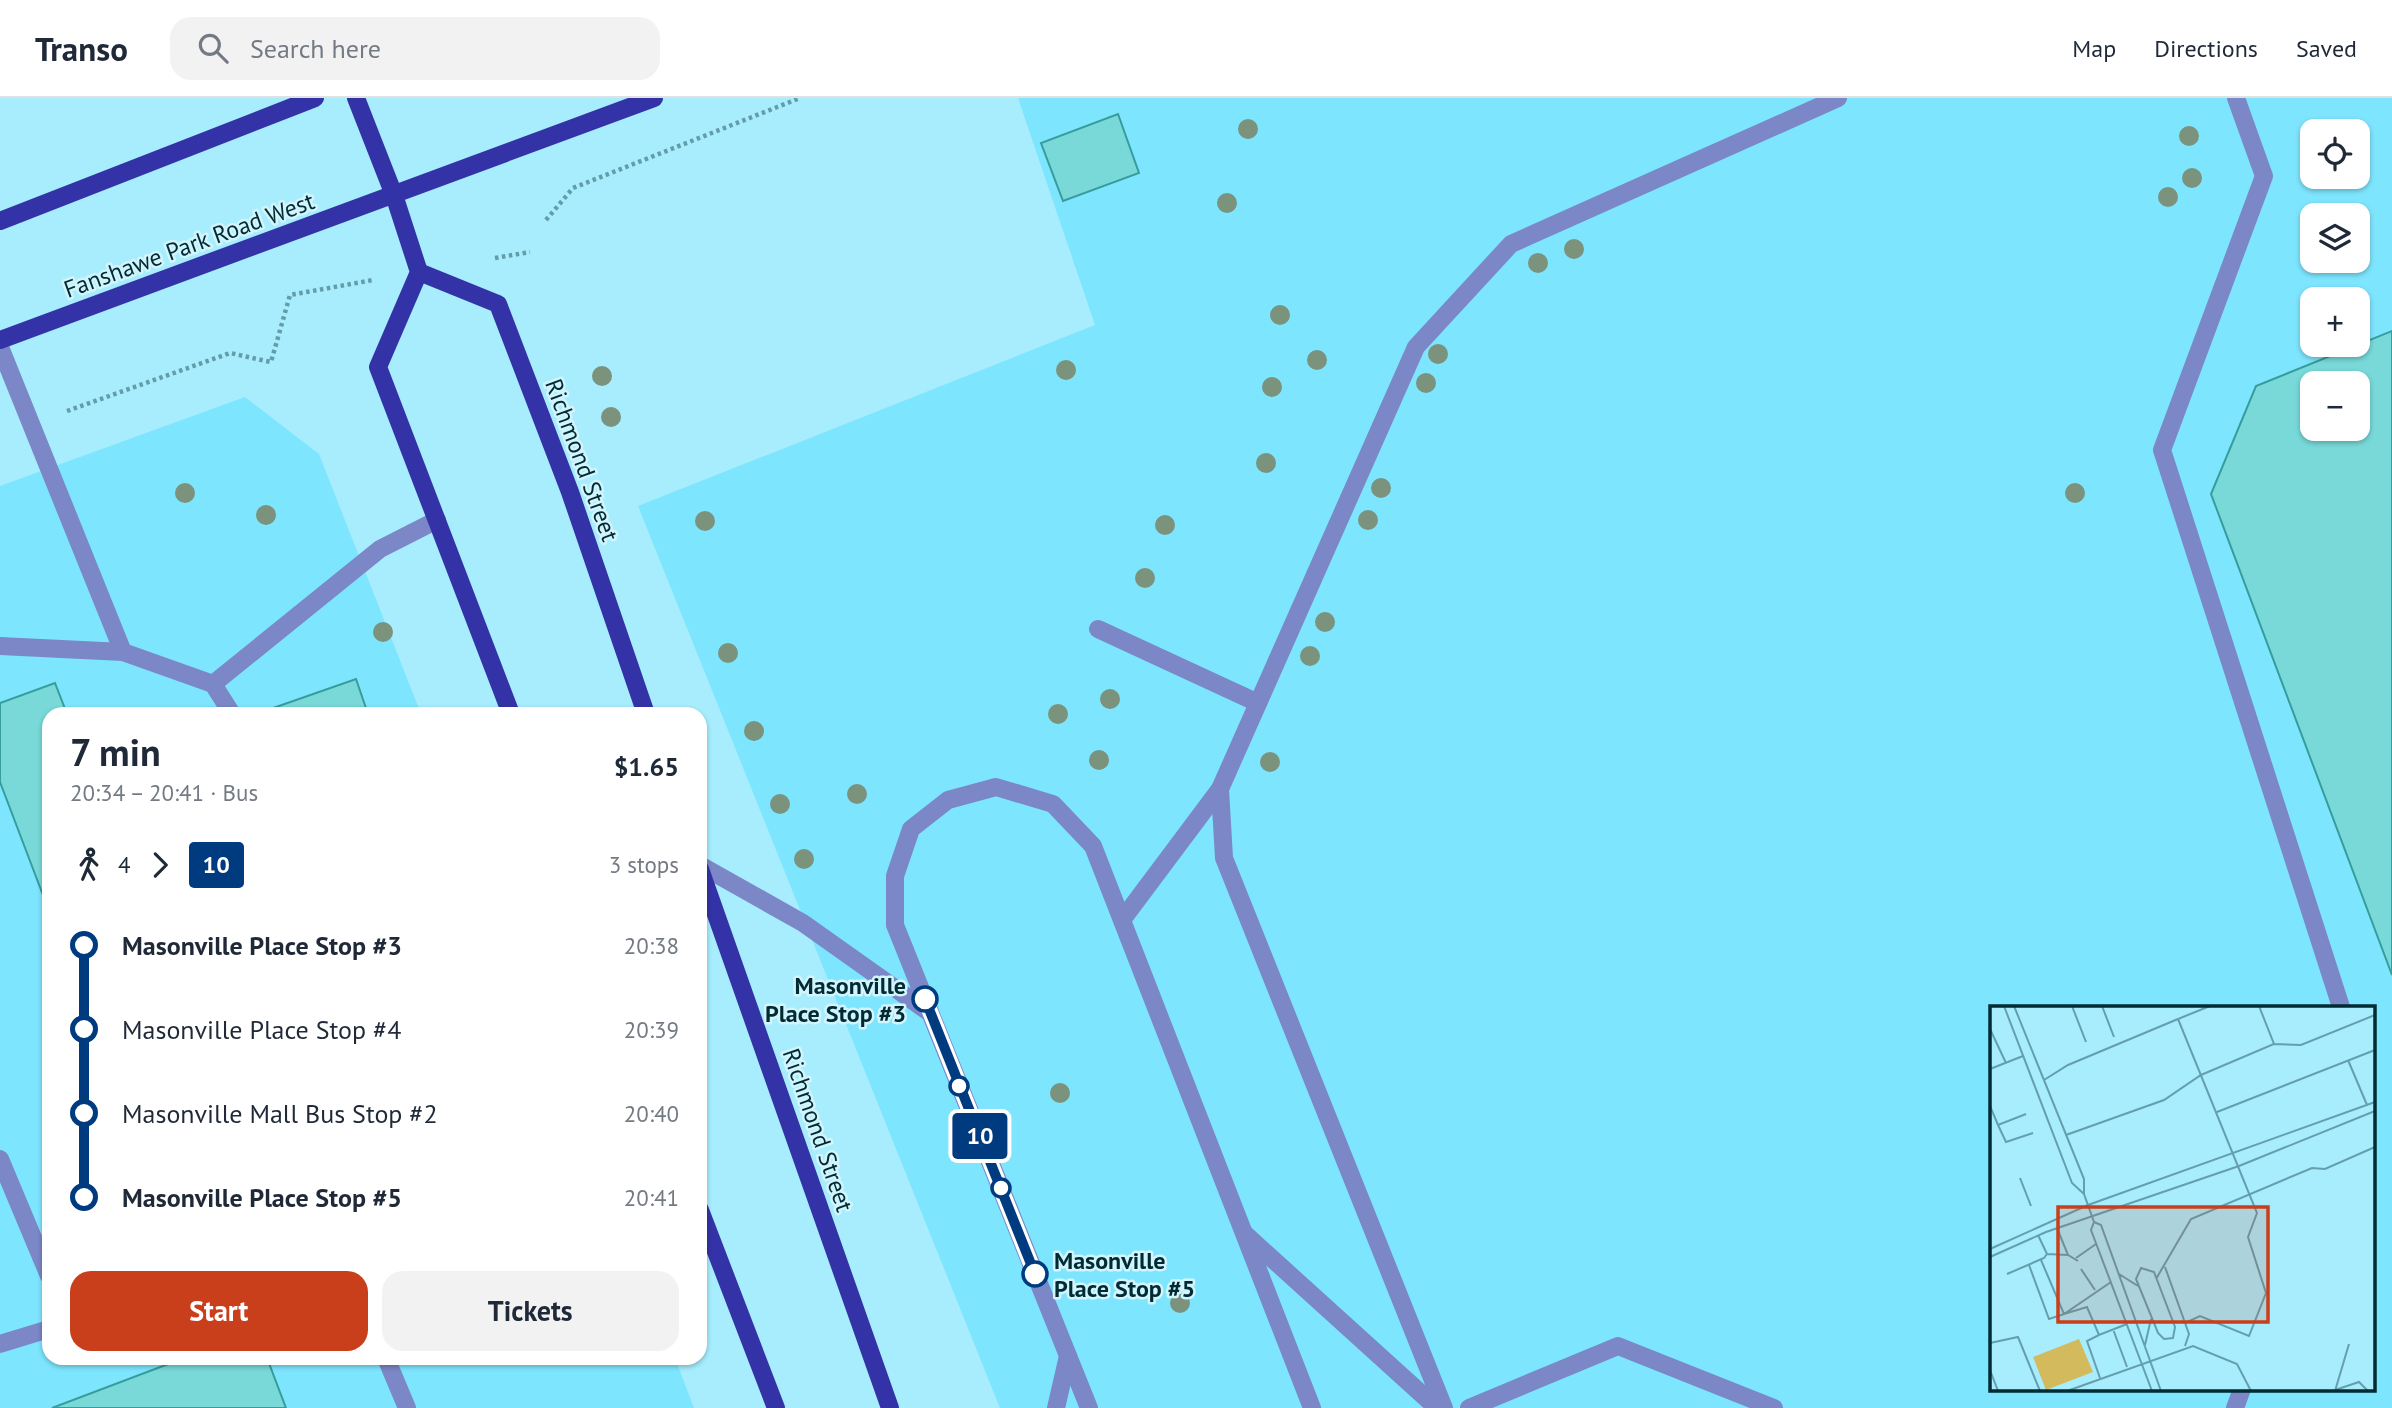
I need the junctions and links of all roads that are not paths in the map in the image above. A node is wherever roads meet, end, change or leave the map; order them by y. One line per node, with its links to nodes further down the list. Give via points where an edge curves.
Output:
1 (315, 98): 7 (main road)
2 (356, 98): 6 (main road)
3 (654, 98): 6 (main road, Fanshawe Park Road West)
4 (1838, 98): 16 (lane, via 1511,244 1416,347)
5 (2236, 98): 24 (lane, via 2264,176 2162,450)
6 (394, 195): 8 (main road); 9 (main road, Fanshawe Park Road West)
7 (0, 221)
8 (419, 272): 11 (main road, via 378,367); 19 (main road, Richmond Street, via 498,304 570,492)
9 (0, 340)
10 (0, 347): 14 (lane)
11 (436, 520): 15 (lane, via 380,549); 18 (main road)
12 (1098, 629): 16 (lane)
13 (0, 646): 14 (lane)
14 (123, 652): 15 (lane)
15 (213, 684): 17 (lane)
16 (1258, 703): 20 (lane)
17 (228, 707)
18 (508, 707)
19 (644, 707)
20 (1220, 789): 23 (lane); 42 (lane, via 1224,858)
21 (707, 871): 25 (lane, via 803,923)
22 (707, 887): 37 (main road, Richmond Street)
23 (1122, 920): 25 (lane, via 1093,846 1054,804 996,787 948,800 911,829 895,876 895,925); 28 (lane)
24 (2341, 1006)
25 (930, 1013): 32 (lane)
26 (0, 1159): 29 (lane)
27 (707, 1228): 36 (main road)
28 (1243, 1232): 40 (lane); 41 (lane)
29 (42, 1259)
30 (42, 1331): 31 (lane)
31 (0, 1344)
32 (1068, 1356): 38 (lane); 39 (lane)
33 (389, 1365): 35 (lane)
34 (2242, 1390): 45 (lane)
35 (407, 1408)
36 (776, 1408)
37 (890, 1408)
38 (1056, 1408)
39 (1089, 1408)
40 (1312, 1408)
41 (1437, 1408)
42 (1444, 1408)
43 (1469, 1408): 44 (lane, via 1618,1346)
44 (1774, 1408)
45 (2235, 1408)

